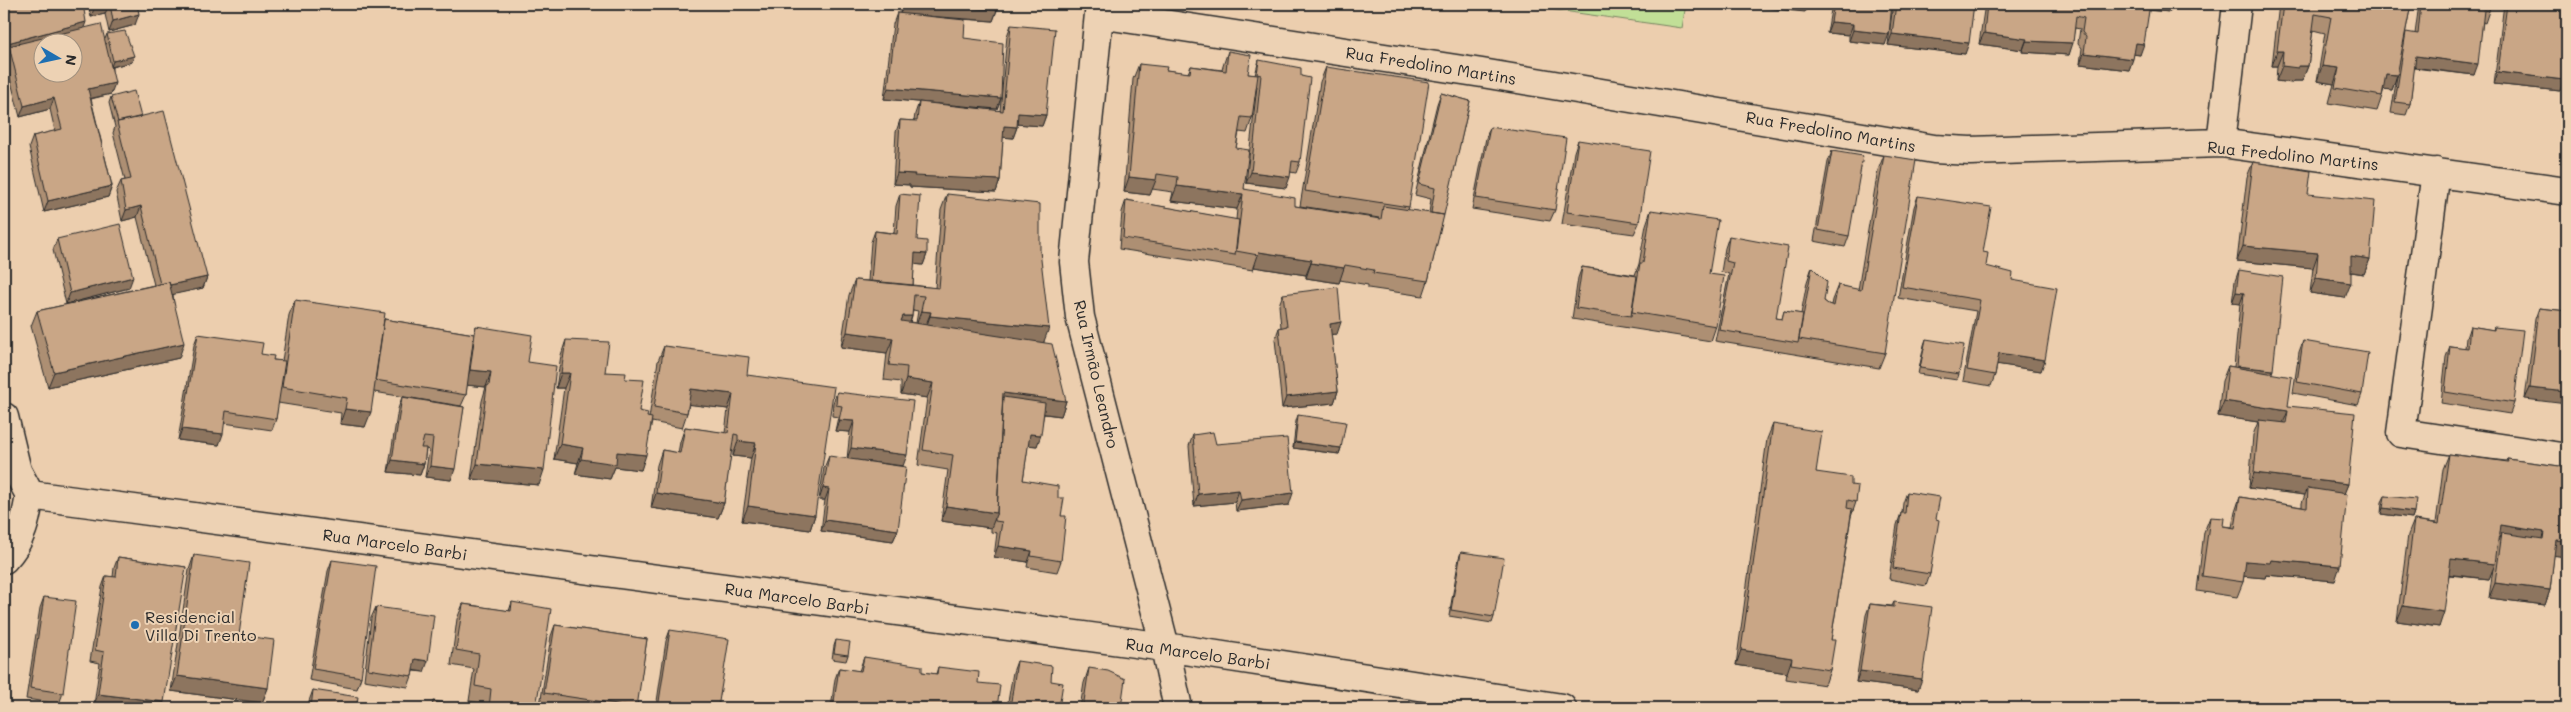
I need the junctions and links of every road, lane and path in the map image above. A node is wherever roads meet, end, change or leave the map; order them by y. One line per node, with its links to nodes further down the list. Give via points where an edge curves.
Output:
1 (2237, 4): 3 (street)
2 (1099, 9): 3 (street, Rua Fredolino Martins, via 1934,148 1970,151); 10 (street, Rua Irmão Leandro, via 1074,262 1079,308)
3 (2222, 143): 4 (street, Rua Fredolino Martins)
4 (2436, 172): 5 (street, Rua Fredolino Martins); 7 (street, via 2401,433)
5 (2567, 191)
6 (4, 417): 8 (street, via 17,470)
7 (2567, 458)
8 (30, 495): 9 (street, via 24,526 13,550); 10 (street, Rua Marcelo Barbi)
9 (4, 560)
10 (1165, 647): 11 (street, Rua Irmão Leandro); 12 (street, Rua Marcelo Barbi)
11 (1178, 708)
12 (1562, 708)

